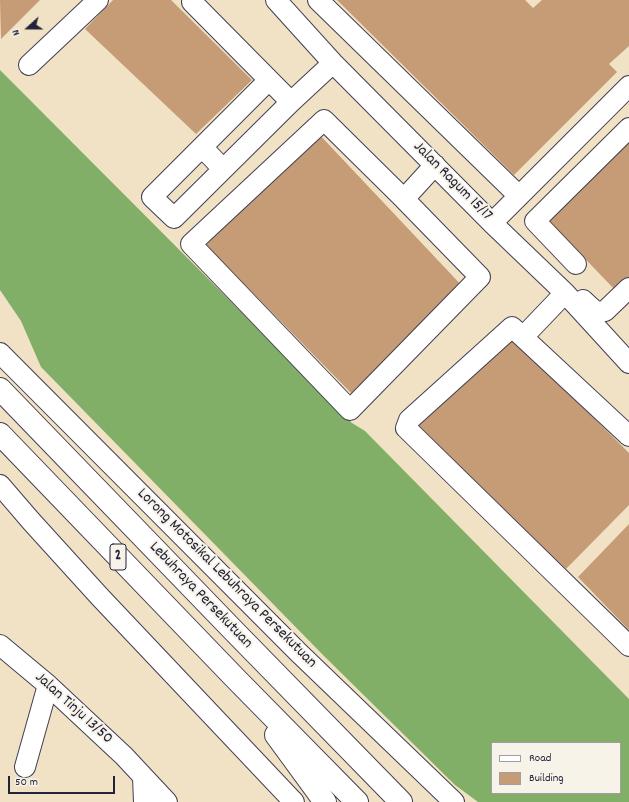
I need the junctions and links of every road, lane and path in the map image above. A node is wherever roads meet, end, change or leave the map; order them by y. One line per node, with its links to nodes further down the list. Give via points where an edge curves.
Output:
1 (98, 0): 6 (street)
2 (276, 0): 5 (street, Jalan Ragum 15/17)
3 (318, 0): 14 (street)
4 (192, 1): 7 (street)
5 (333, 62): 9 (street); 12 (street, Jalan Ragum 15/17)
6 (30, 65)
7 (269, 80): 9 (street); 11 (street)
8 (629, 86): 14 (street)
9 (290, 102): 13 (street)
10 (629, 128): 17 (street, via 535,221)
11 (202, 147): 13 (street); 13 (street, via 152,196 157,202 174,218)
12 (435, 165): 15 (street); 16 (street, Jalan Ragum 15/17)
13 (223, 169)
14 (519, 196): 16 (street)
15 (404, 199): 15 (street, via 480,277 350,410 191,244 324,120)
16 (492, 223): 19 (street, Jalan Ragum 15/17)
17 (576, 264)
18 (629, 288): 20 (street, via 605,311 596,312 584,300)
19 (565, 293): 20 (street, Jalan Ragum 15/17); 21 (street)
20 (579, 309): 23 (street, Jalan Ragum 15/17)
21 (523, 337): 26 (street); 29 (street, via 512,327 409,420 406,428)
22 (0, 353): 40 (street, Lorong Motosikal Lebuhraya Persekutuan, via 299,653)
23 (626, 354)
24 (0, 389): 39 (highway, Lebuhraya Persekutuan / 2)
25 (0, 434): 30 (highway, Lebuhraya Persekutuan / 2)
26 (629, 436)
27 (0, 485): 36 (street, via 100,597)
28 (0, 645): 31 (street, Jalan Tinju 13/50)
29 (629, 646)
30 (236, 679): 37 (highway); 38 (highway, Lebuhraya Persekutuan / 2)
31 (48, 685): 32 (street); 33 (street, Jalan Tinju 13/50)
32 (25, 767)
33 (143, 777): 34 (street); 35 (street, Jalan Tinju 13/50)
34 (144, 802)
35 (167, 802)
36 (294, 802)
37 (325, 802)
38 (357, 802)
39 (401, 802)
40 (454, 802)

